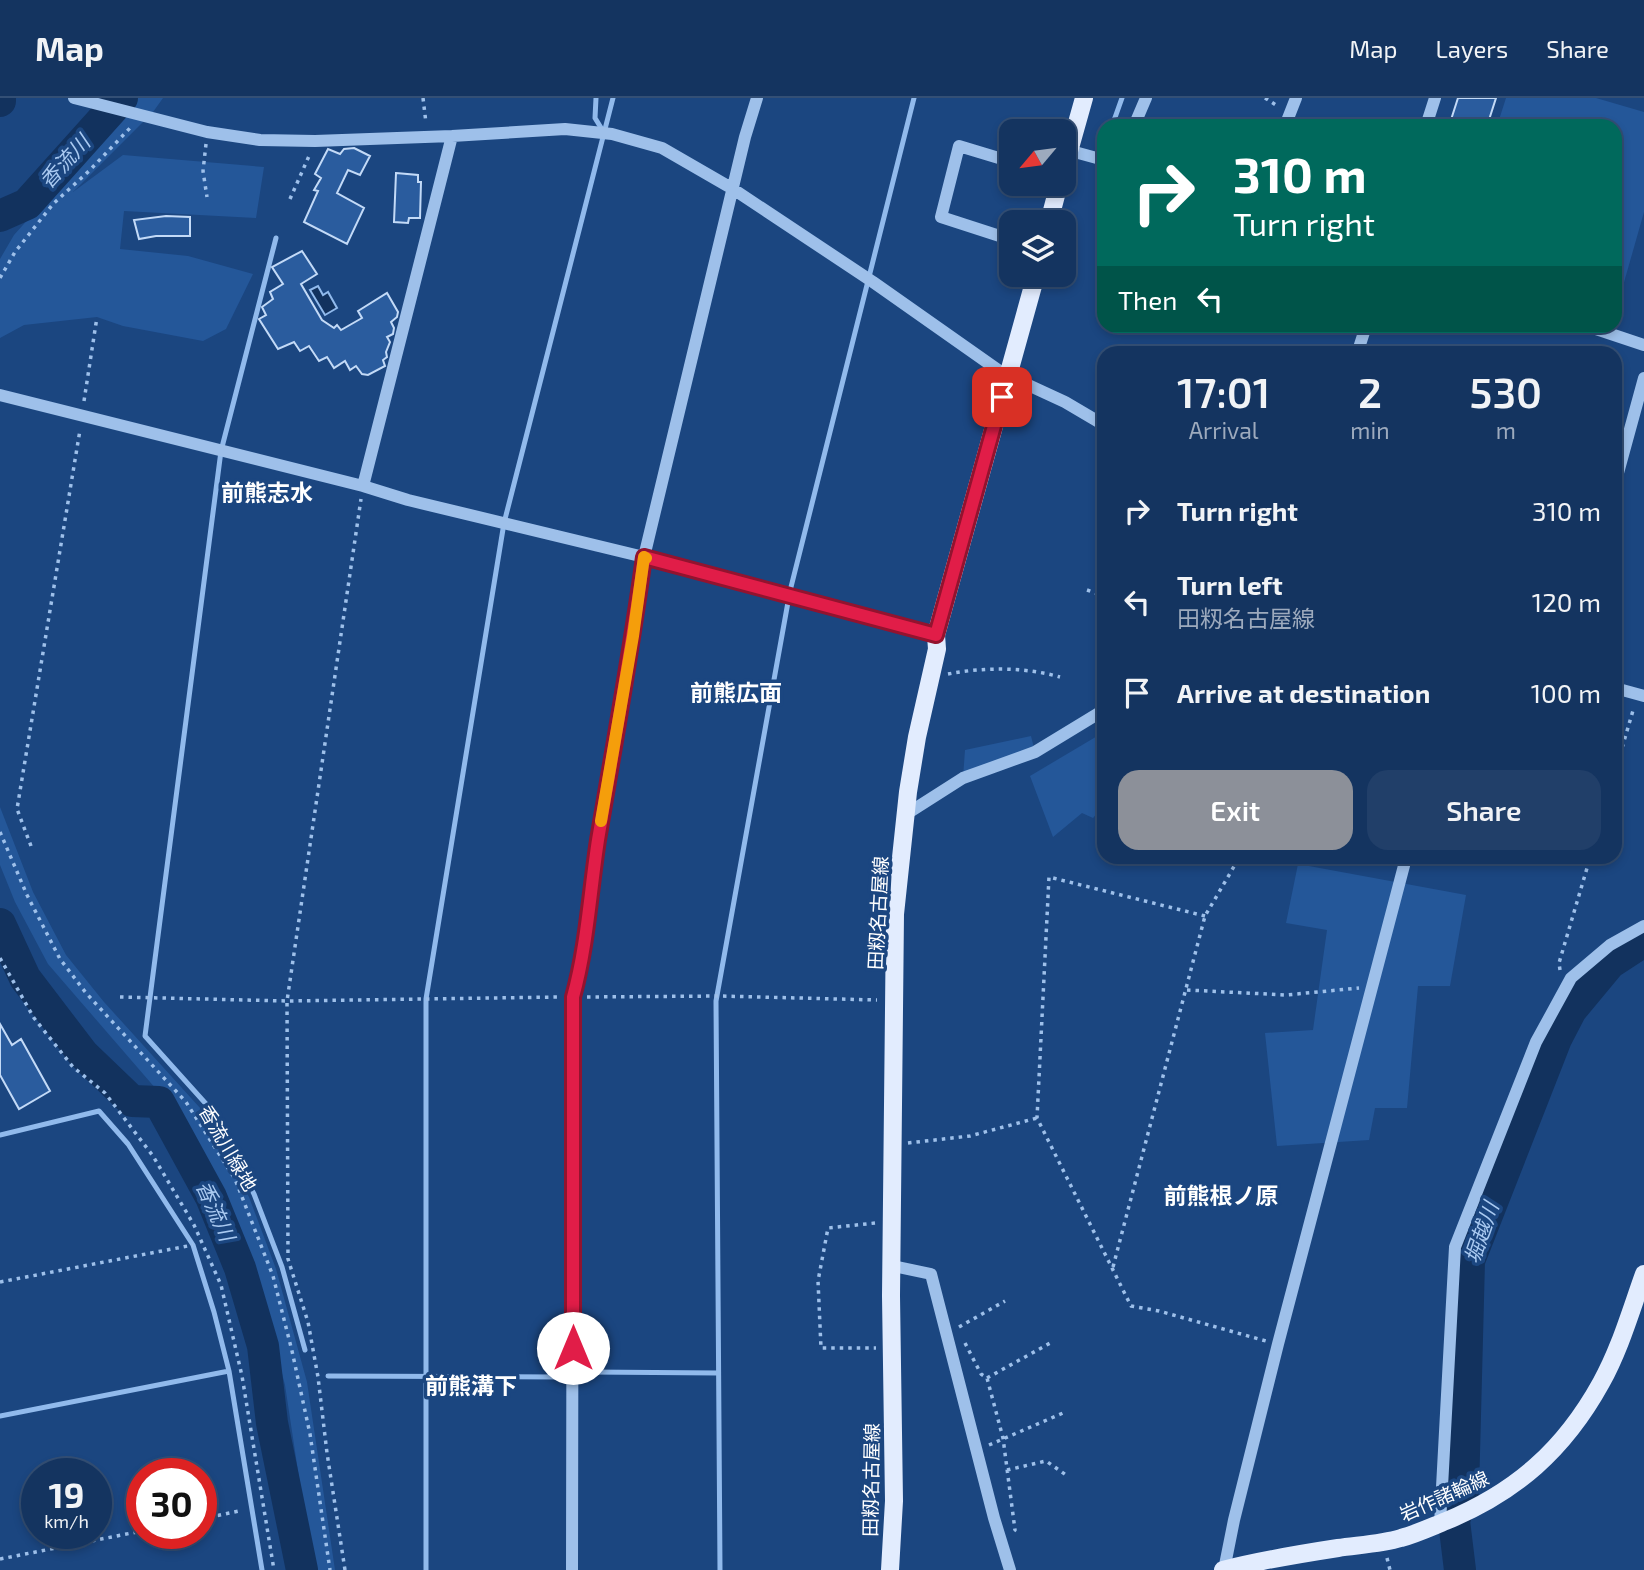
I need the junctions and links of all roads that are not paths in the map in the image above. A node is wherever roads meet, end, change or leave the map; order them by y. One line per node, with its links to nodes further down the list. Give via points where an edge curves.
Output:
1 (74, 98): 11 (street, via 207,132 260,140)
2 (757, 98): 15 (street)
3 (1084, 98): 10 (main road)
4 (1146, 98): 7 (street)
5 (1296, 98): 8 (street)
6 (1434, 98): 9 (street)
7 (1137, 119)
8 (1287, 119)
9 (1428, 119)
10 (1076, 128)
11 (452, 136): 15 (street, via 565,129 612,134 662,148); 25 (street)
12 (1076, 153): 14 (street)
13 (999, 158): 16 (street, via 959,146 940,217)
14 (1097, 158)
15 (733, 189): 20 (street); 26 (street)
16 (999, 236)
17 (1033, 287): 20 (main road, 田籾名古屋線)
18 (1608, 333): 19 (street)
19 (1644, 345)
20 (1008, 377): 23 (street); 27 (main road, 田籾名古屋線)
21 (1644, 378): 24 (street)
22 (0, 396): 25 (street)
23 (1097, 421)
24 (1622, 458)
25 (363, 486): 26 (street)
26 (644, 557): 27 (street); 37 (street, via 573,997)
27 (936, 635): 31 (main road, 田籾名古屋線)
28 (1622, 690): 29 (street)
29 (1641, 695)
30 (1097, 714): 31 (street, via 1035,752 963,778)
31 (905, 815): 34 (main road, 田籾名古屋線, via 895,914)
32 (1404, 864): 40 (street)
33 (1644, 926): 36 (street, via 1610,945 1571,978 1536,1042 1455,1247)
34 (893, 1266): 38 (main road, 田籾名古屋線); 39 (street, via 931,1274 951,1330 976,1448)
35 (1644, 1274): 36 (main road, 岩作諸輪線, via 1602,1381 1563,1439 1505,1491)
36 (1440, 1524): 40 (main road, 岩作諸輪線, via 1400,1538)
37 (572, 1570)
38 (890, 1570)
39 (1010, 1570)
40 (1223, 1570)

